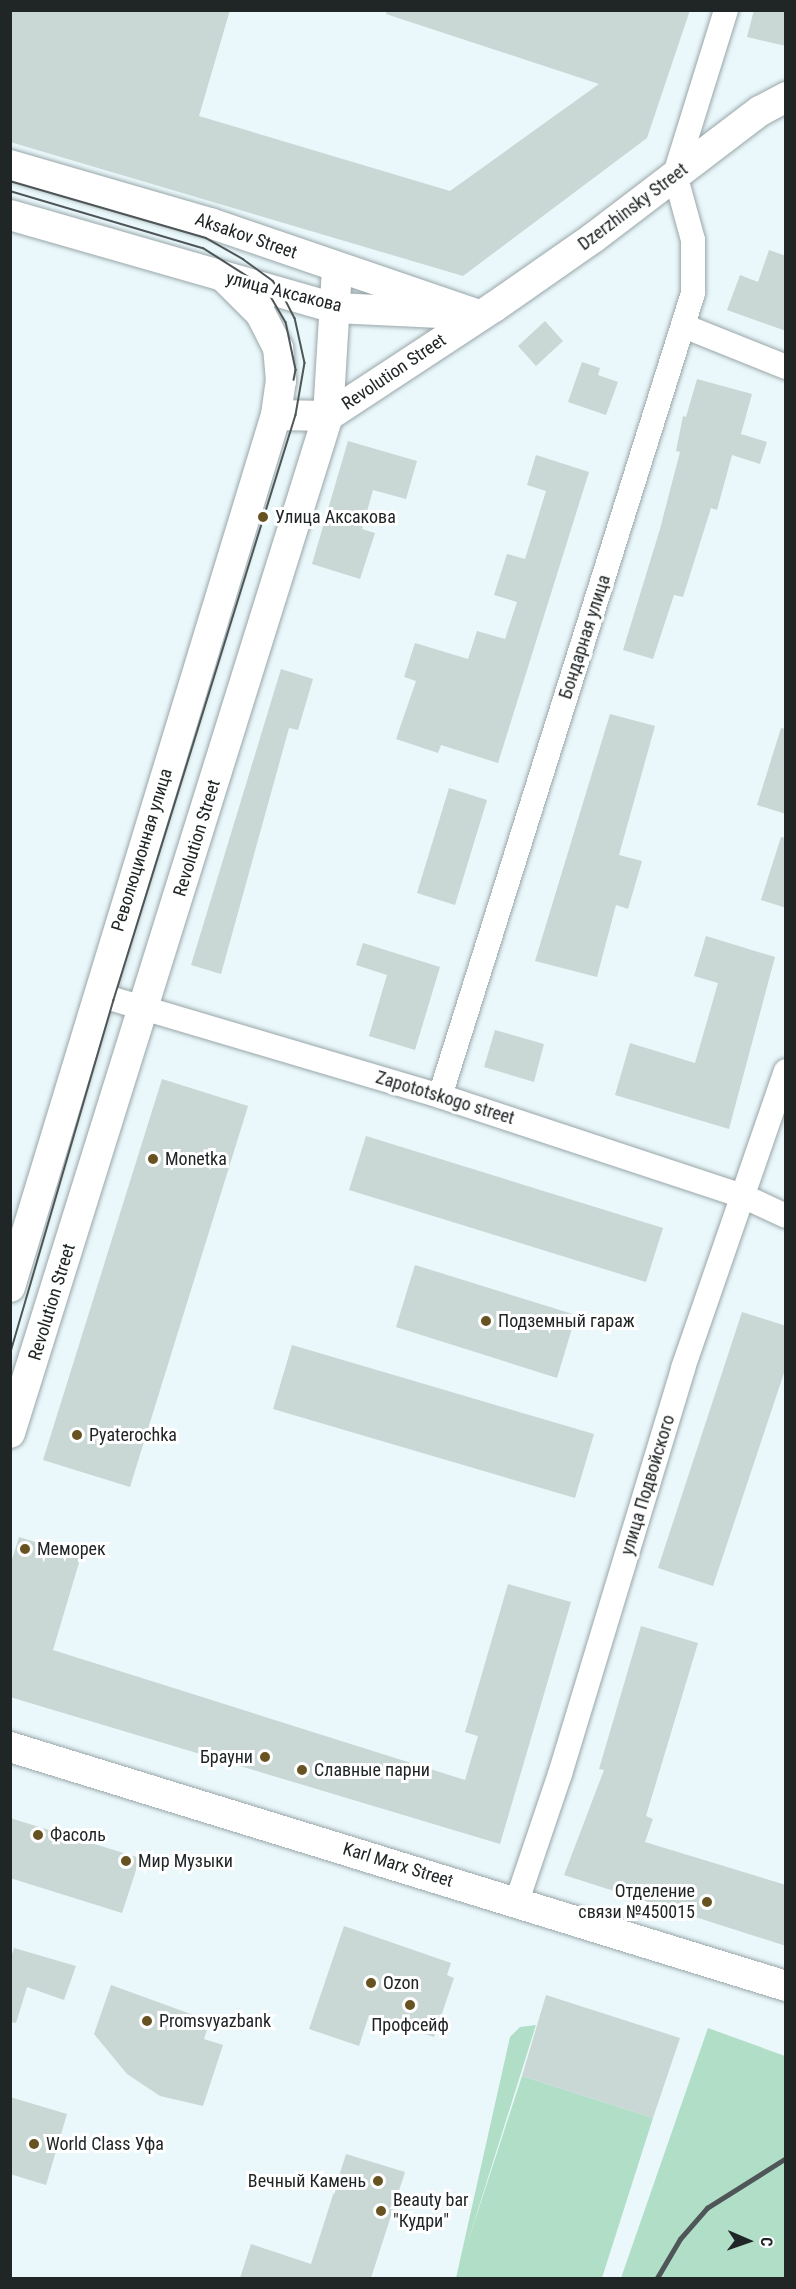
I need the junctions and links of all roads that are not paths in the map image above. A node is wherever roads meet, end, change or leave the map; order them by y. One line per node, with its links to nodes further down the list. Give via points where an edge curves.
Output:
1 (726, 10): 4 (street)
2 (786, 97): 4 (street, Dzerzhinsky Street, via 760,111)
3 (10, 165): 6 (street, Aksakov Street, via 210,223)
4 (675, 174): 9 (street, Dzerzhinsky Street, via 593,238); 10 (street, Бондарная улица, via 693,240 693,293)
5 (10, 215): 7 (street, улица Аксакова)
6 (337, 268): 8 (street); 9 (street, Aksakov Street)
7 (211, 274): 8 (street, улица Аксакова); 12 (street, Революционная улица, via 260,313 278,348 281,381)
8 (335, 308): 9 (street, улица Аксакова); 13 (street)
9 (478, 315): 13 (street, Revolution Street)
10 (684, 326): 11 (street); 17 (street, Бондарная улица)
11 (786, 367)
12 (276, 414): 13 (street); 14 (street, Революционная улица)
13 (328, 416): 15 (street, Revolution Street)
14 (99, 995): 15 (street, Zapototskogo street); 20 (street, Революционная улица)
15 (144, 1008): 17 (street, Zapototskogo street); 21 (street, Revolution Street)
16 (786, 1071): 18 (street, улица Подвойского)
17 (440, 1096): 18 (street, Zapototskogo street)
18 (743, 1196): 19 (street, Zapototskogo street); 23 (street, улица Подвойского, via 683,1368 560,1774)
19 (786, 1216)
20 (10, 1287)
21 (10, 1433)
22 (10, 1747): 23 (street, Karl Marx Street)
23 (517, 1901): 24 (street, Karl Marx Street)
24 (786, 1986)

